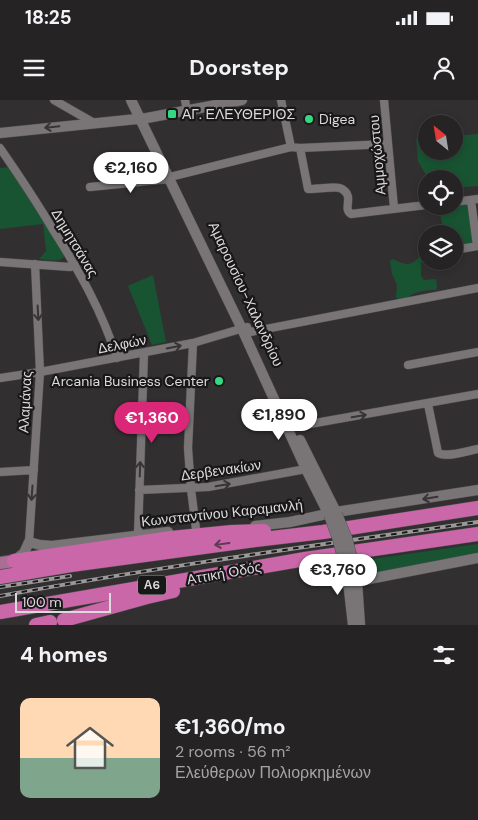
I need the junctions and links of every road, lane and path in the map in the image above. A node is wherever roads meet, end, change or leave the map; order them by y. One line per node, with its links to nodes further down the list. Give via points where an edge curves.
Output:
1 (54, 100): 7 (street)
2 (132, 100): 8 (street, Αμαρουσίου-Χαλανδρίου)
3 (242, 100): 6 (street)
4 (281, 100): 13 (street)
5 (384, 100): 12 (street, Αμμοχώστου)
6 (186, 105): 8 (street)
7 (70, 110): 9 (street); 10 (street)
8 (141, 119): 9 (street); 16 (street, Αμαρουσίου-Χαλανδρίου)
9 (94, 123): 10 (street)
10 (72, 125): 11 (street, one-way to 11)
11 (0, 133)
12 (388, 144): 15 (street); 20 (street, Αμμοχώστου)
13 (290, 147): 15 (street); 16 (street)
14 (0, 148): 25 (street, Δημητσάνας)
15 (300, 148): 20 (street, via 308,189 342,189 348,198 347,210 351,214)
16 (172, 178): 17 (street); 27 (street, Αμαρουσίου-Χαλανδρίου)
17 (90, 186)
18 (474, 200): 21 (street)
19 (418, 206): 20 (street)
20 (394, 208)
21 (477, 246): 22 (street)
22 (463, 248)
23 (0, 262): 24 (street)
24 (35, 264): 25 (street); 33 (street, Αλαμάνας, one-way to 33)
25 (75, 265): 31 (street, Δημητσάνας, via 105,324)
26 (478, 288): 27 (street, Δελφών)
27 (246, 331): 28 (street, Δελφών); 37 (street, Αμαρουσίου-Χαλανδρίου); 39 (street, Αμαρουσίου-Χαλανδρίου)
28 (193, 343): 30 (street, Δελφών, one-way to 28); 42 (street, via 188,448)
29 (478, 352): 32 (street)
30 (144, 353): 31 (street, Δελφών); 43 (street, one-way to 30)
31 (117, 358): 33 (street, Δελφών)
32 (408, 365)
33 (40, 372): 34 (street, Δελφών); 40 (street, Αλαμάνας)
34 (0, 378)
35 (478, 394): 36 (street)
36 (428, 404): 37 (street, one-way to 36); 38 (street, via 438,453 448,455)
37 (294, 427): 46 (street, Αμαρουσίου-Χαλανδρίου)
38 (478, 449)
39 (306, 469): 42 (street, Δερβενακίων, one-way to 39, via 223,486); 46 (street, Αμαρουσίου-Χαλανδρίου)
40 (34, 470): 41 (street); 51 (street, Αλαμάνας, one-way to 51)
41 (0, 472)
42 (191, 489): 43 (street, Δερβενακίων); 47 (street)
43 (139, 490): 50 (street)
44 (478, 490): 46 (street, Κωνσταντίνου Καραμανλή, one-way to 46)
45 (478, 508): 48 (highway, Αττική Οδός / Α6)
46 (332, 514): 47 (street, Κωνσταντίνου Καραμανλή, via 270,525); 55 (street, Αμαρουσίου-Χαλανδρίου, bridge, via 346,538)
47 (196, 529): 50 (street, Κωνσταντίνου Καραμανλή)
48 (323, 532): 54 (highway, via 209,534); 56 (highway, Αττική Οδός / Α6, one-way to 56)
49 (478, 534): 55 (highway, Αττική Οδός / Α6)
50 (138, 535): 51 (street, Κωνσταντίνου Καραμανλή, via 52,546)
51 (29, 542): 54 (street, via 24,553)
52 (478, 558): 57 (street)
53 (0, 561): 54 (main road)
54 (14, 561)
55 (350, 562): 57 (street, Αμαρουσίου-Χαλανδρίου); 58 (highway, Αττική Οδός / Α6, via 304,559); 59 (highway, via 328,560 147,596); 60 (street, Αμαρουσίου-Χαλανδρίου)
56 (0, 577)
57 (356, 581): 61 (street, Αμαρουσίου-Χαλανδρίου)
58 (0, 612)
59 (50, 622)
60 (353, 625)
61 (360, 625)

